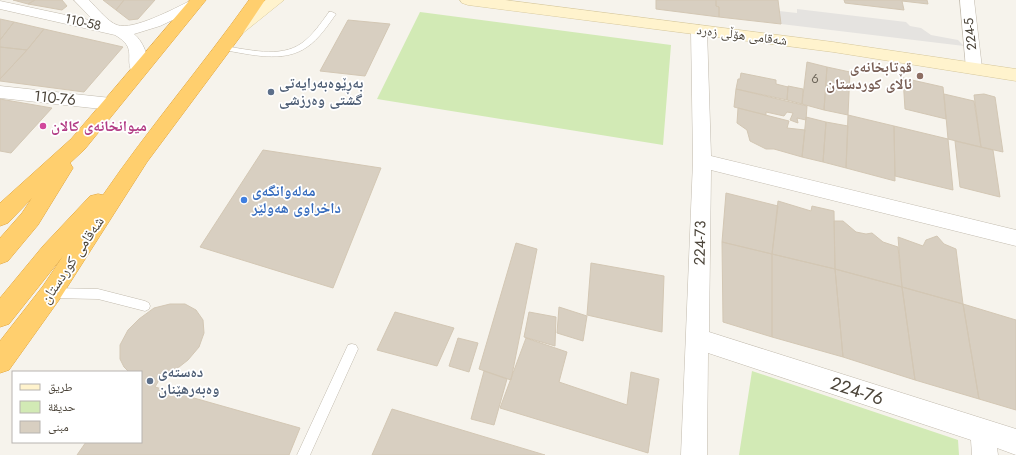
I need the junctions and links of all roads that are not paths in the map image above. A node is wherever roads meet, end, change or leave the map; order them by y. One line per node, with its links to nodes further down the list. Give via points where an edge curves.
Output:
1 (81, 0): 9 (street)
2 (257, 0): 10 (highway, شەقامی کوردستان)
3 (276, 0): 10 (street)
4 (468, 0): 11 (street, شەقامی هۆڵی زەرد)
5 (967, 0): 13 (street, 224-5)
6 (197, 2): 9 (street, via 154,23); 14 (highway)
7 (0, 5): 9 (street, 110-58)
8 (332, 14): 12 (lane, via 306,45 293,52 259,53)
9 (113, 29): 14 (street, 110-58, via 126,35 135,44 138,49)
10 (236, 29): 12 (highway, شەقامی کوردستان)
11 (699, 30): 13 (street, شەقامی هۆڵی زەرد); 20 (street, 224-73)
12 (222, 48): 19 (highway, شەقامی کوردستان)
13 (974, 68): 15 (street, شەقامی هۆڵی زەرد)
14 (140, 70): 17 (highway)
15 (1016, 75)
16 (0, 92): 17 (street, 110-76)
17 (111, 104): 18 (highway)
18 (78, 144): 21 (highway); 23 (highway, via 30,219)
19 (140, 157): 24 (highway, شەقامی کوردستان); 26 (highway, شەقامی کوردستان, via 51,253)
20 (702, 161): 22 (street); 27 (street, 224-73)
21 (0, 217)
22 (1016, 238)
23 (0, 254)
24 (51, 293): 25 (lane, via 98,294); 29 (highway, شەقامی کوردستان)
25 (145, 306)
26 (0, 316)
27 (698, 338): 31 (street, 224-76); 33 (street, 224-73)
28 (352, 349): 32 (lane)
29 (0, 361)
30 (1016, 442): 31 (street, 224-76)
31 (984, 443)
32 (303, 455)
33 (694, 455)

